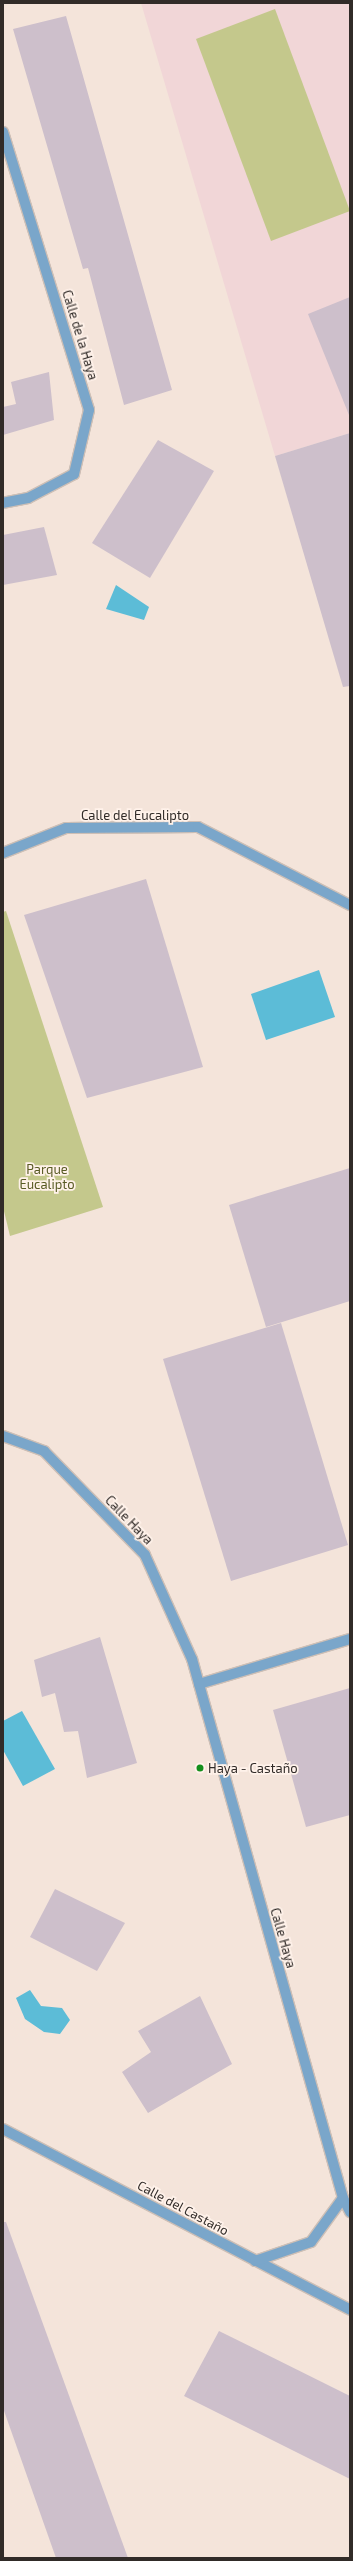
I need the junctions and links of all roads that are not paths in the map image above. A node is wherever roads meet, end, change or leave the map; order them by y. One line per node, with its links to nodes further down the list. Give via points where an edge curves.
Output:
1 (3, 132): 2 (street, Calle de la Haya, via 89,410 74,474 28,498)
2 (3, 503)
3 (3, 853): 4 (street, Calle del Eucalipto, via 66,828 198,827)
4 (350, 904)
5 (3, 1436): 7 (street, Calle Haya, via 44,1451 145,1554 192,1660)
6 (350, 1639): 7 (street)
7 (199, 1684): 9 (street, Calle Haya)
8 (3, 2129): 11 (street, Calle del Castaño)
9 (343, 2198): 10 (street, Calle Haya); 11 (street, via 311,2242)
10 (350, 2212)
11 (255, 2261): 12 (street, Calle del Castaño)
12 (350, 2310)

